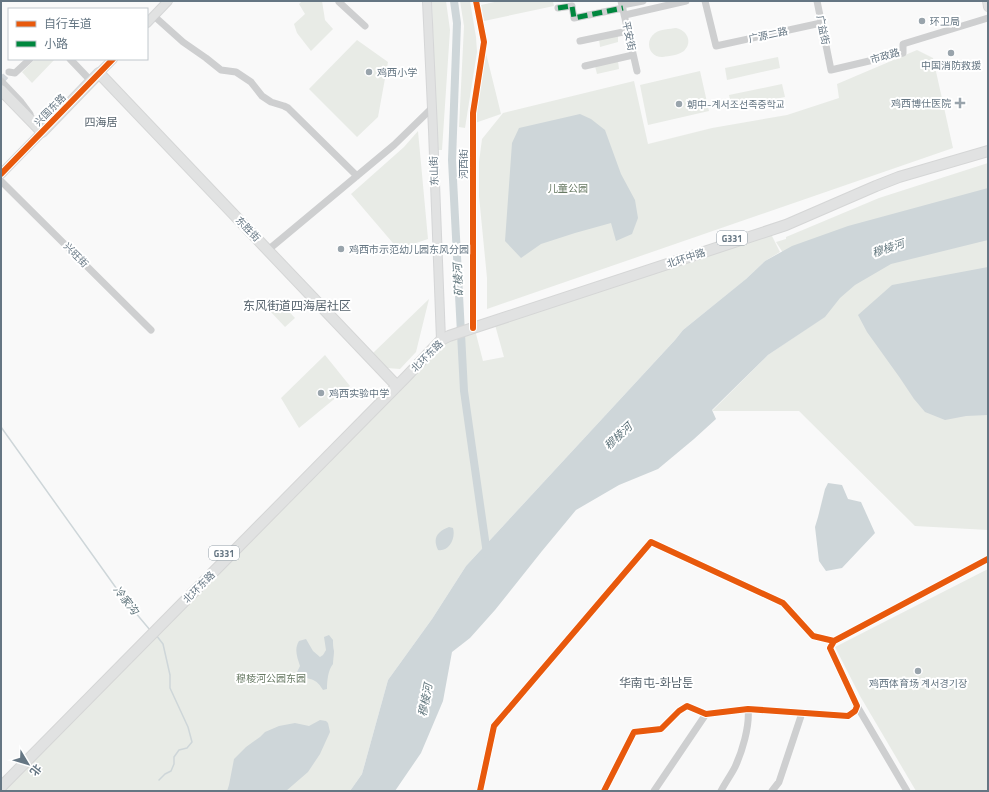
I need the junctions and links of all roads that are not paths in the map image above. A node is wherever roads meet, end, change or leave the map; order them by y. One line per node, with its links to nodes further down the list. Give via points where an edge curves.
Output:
1 (168, 1): 13 (main road)
2 (427, 1): 32 (main road, 东山街)
3 (476, 1): 40 (street, 河西街, via 484,42 473,113)
4 (643, 1): 10 (street)
5 (686, 1): 10 (street)
6 (705, 1): 16 (street, 广源二路, via 716,46)
7 (817, 1): 16 (street, 广益街)
8 (987, 1): 11 (main road)
9 (339, 2): 17 (street)
10 (623, 7): 12 (street, via 574,18 572,6); 18 (street, 平安街)
11 (988, 7)
12 (558, 8)
13 (154, 16): 15 (main road); 37 (street, via 183,42 221,70 236,72 251,82 262,96 288,108)
14 (988, 18): 21 (street, 市政路, via 903,44 903,53 831,70)
15 (148, 22)
16 (821, 23): 21 (street, 广益街)
17 (365, 26)
18 (628, 31): 19 (street); 20 (street, 平安街)
19 (580, 41)
20 (633, 55): 25 (street); 26 (street, 平安街)
21 (828, 59)
22 (29, 60): 27 (street, via 15,73)
23 (71, 60): 30 (street)
24 (112, 60): 28 (main road, 兴国东路)
25 (585, 66)
26 (637, 71)
27 (9, 72)
28 (99, 73): 30 (highway, 兴国东路); 39 (highway, 东胜街)
29 (1, 81): 33 (street, via 21,102)
30 (91, 81): 33 (highway, 兴国东路)
31 (1, 90): 33 (highway)
32 (432, 108): 37 (street); 42 (main road, 东山街)
33 (42, 132): 36 (main road, 兴国东路)
34 (988, 146): 40 (highway, 北环中路 / G331, via 871,183 764,227)
35 (988, 150): 40 (highway, 北环中路 / G331, via 876,186 786,225)
36 (1, 174)
37 (357, 176): 39 (street)
38 (1, 181): 41 (street, 兴旺街)
39 (268, 250): 43 (highway, 东胜街)
40 (473, 326): 42 (highway, 北环中路 / G331)
41 (151, 330)
42 (445, 335): 43 (highway, 北环东路 / G331)
43 (395, 384): 52 (highway, 北环东路 / G331); 53 (highway, 北环东路 / G331)
44 (988, 560): 45 (street)
45 (834, 641): 46 (street, via 830,648); 54 (street, via 813,636 783,603 651,542 494,726)
46 (857, 706): 50 (street); 51 (street)
47 (748, 709): 48 (street); 49 (street); 57 (street, via 749,717 743,747)
48 (802, 713): 50 (street); 58 (street, via 779,782)
49 (706, 714): 55 (street, via 687,706 661,730 634,732); 56 (street)
50 (848, 716): 51 (street)
51 (864, 717): 59 (street)
52 (1, 778)
53 (1, 788)
54 (480, 791)
55 (604, 791)
56 (654, 791)
57 (721, 791)
58 (772, 791)
59 (907, 791)

